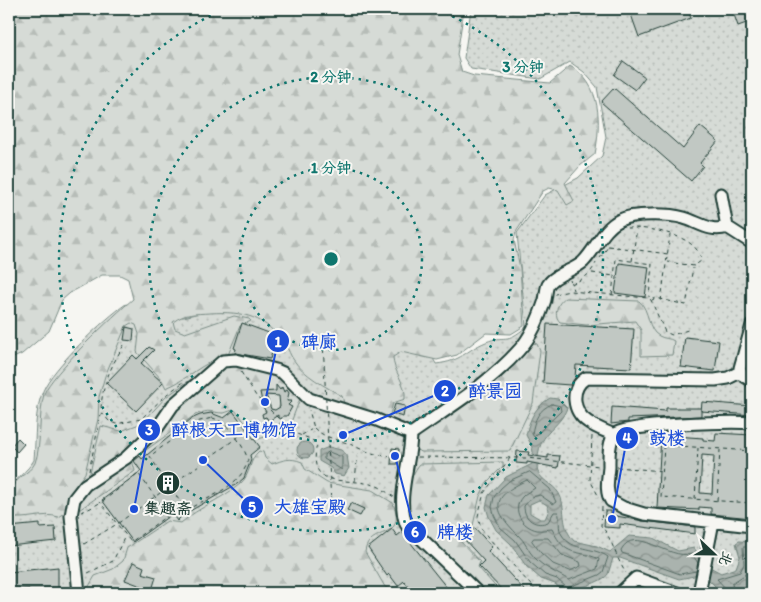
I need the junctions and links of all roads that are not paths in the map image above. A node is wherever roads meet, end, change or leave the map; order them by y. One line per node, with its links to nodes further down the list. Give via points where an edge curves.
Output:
1 (721, 194): 2 (lane)
2 (727, 227): 3 (lane); 8 (lane, via 720,230 710,228 668,215 627,217 611,226 581,263 548,285 531,334 508,362)
3 (752, 243)
4 (752, 325): 5 (lane)
5 (740, 372): 6 (lane); 9 (lane, via 715,380 586,378 578,385 575,403 584,419)
6 (752, 381)
7 (752, 423): 9 (lane, via 726,421 711,425 642,426)
8 (411, 434): 12 (lane, via 309,399 283,373 231,360 217,365 173,405 158,427 126,458 86,484 74,499 71,516); 13 (lane, via 403,501 406,524)
9 (614, 435): 10 (lane, via 610,449 607,503 644,514)
10 (713, 522): 11 (lane); 16 (lane)
11 (752, 526)
12 (79, 593)
13 (478, 593)
14 (620, 593): 15 (lane, via 635,578)
15 (677, 593)
16 (699, 593)

